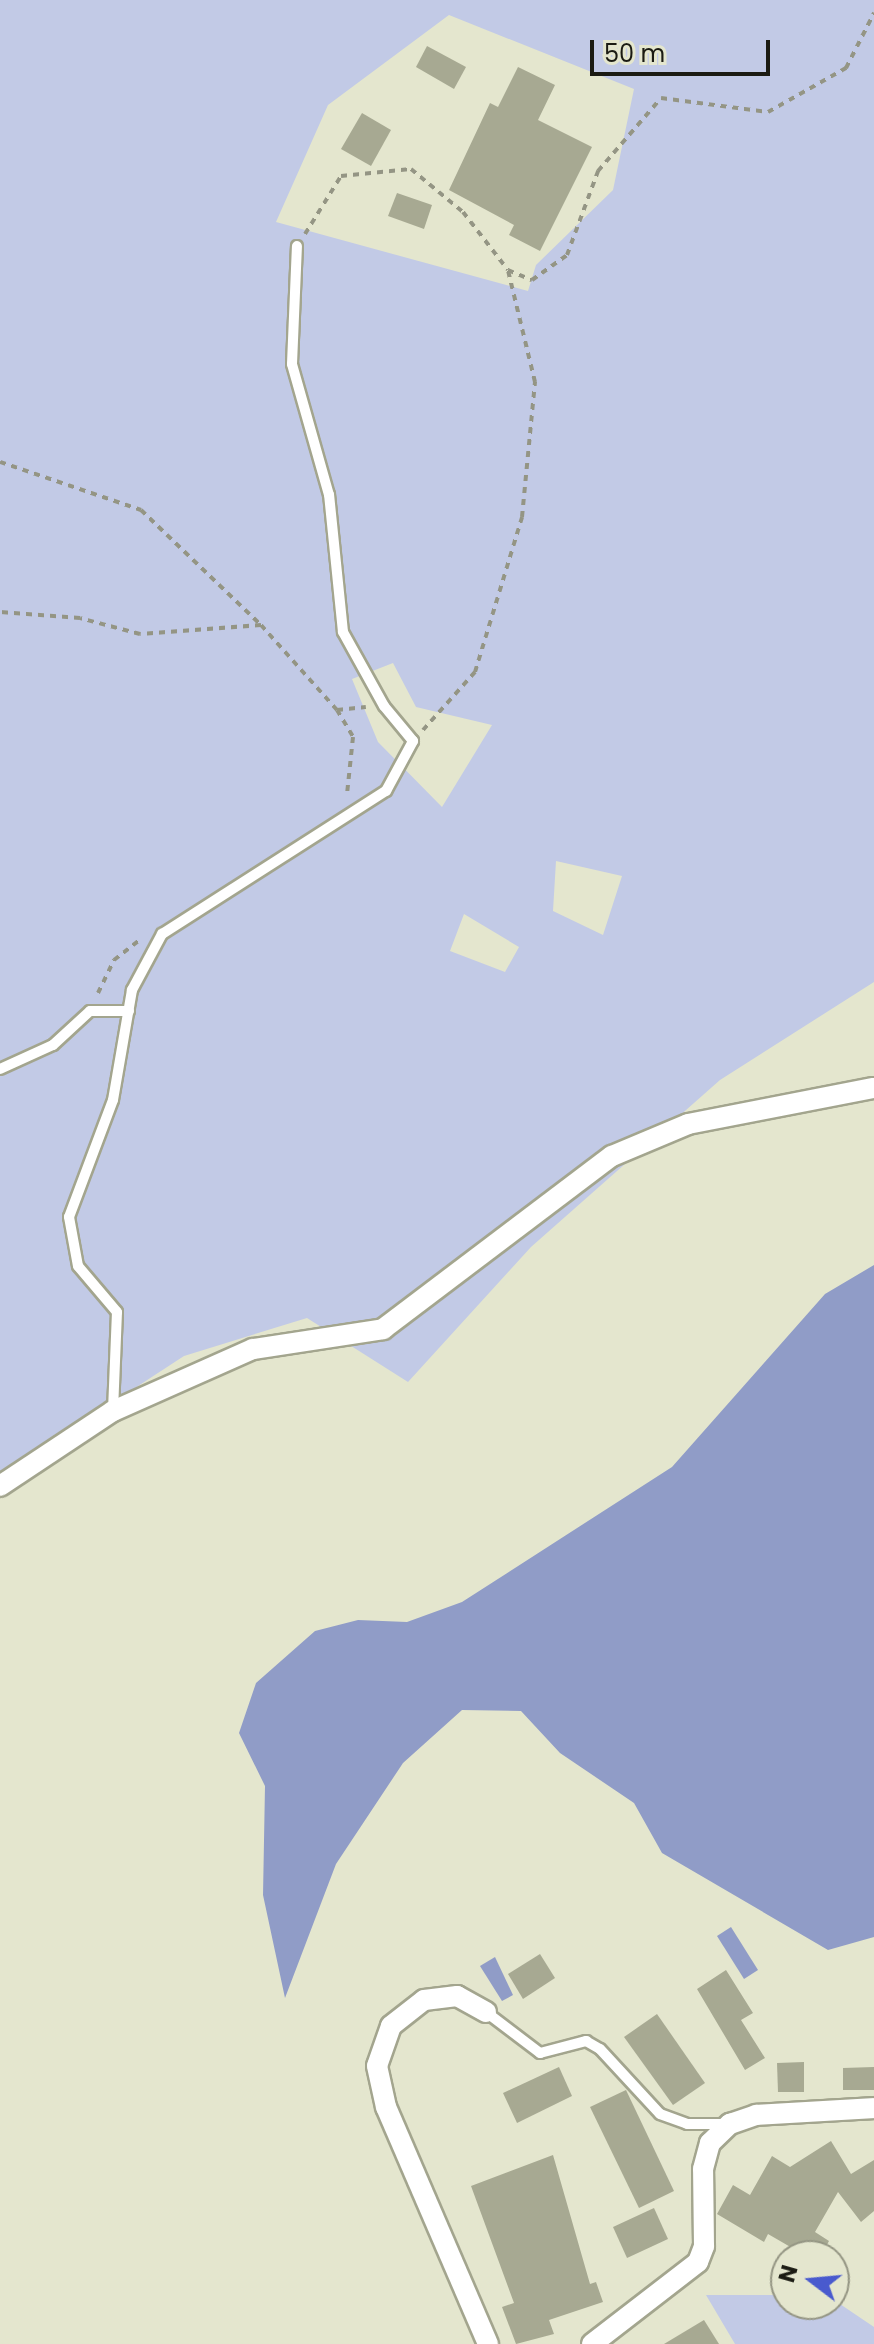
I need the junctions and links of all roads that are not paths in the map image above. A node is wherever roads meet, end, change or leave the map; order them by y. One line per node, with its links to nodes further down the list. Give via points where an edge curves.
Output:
1 (297, 246): 2 (lane, via 292,364 329,495 343,632 384,706 413,741 386,791 162,934 132,990)
2 (129, 1011): 3 (lane, via 90,1011 53,1045); 5 (lane, via 113,1100 69,1217 78,1266 117,1312)
3 (0, 1069)
4 (874, 1088): 5 (street, via 688,1124 612,1156 383,1329 253,1349)
5 (113, 1411): 6 (street)
6 (0, 1486)
7 (486, 2012): 9 (lane, via 540,2053 586,2041 600,2049 660,2114 687,2124); 10 (street, via 457,1996 424,2000 391,2026 377,2066 386,2107)
8 (874, 2108): 9 (street, via 756,2115)
9 (730, 2124): 11 (street, via 710,2143 703,2169 704,2246 698,2262)
10 (488, 2344)
11 (592, 2344)

